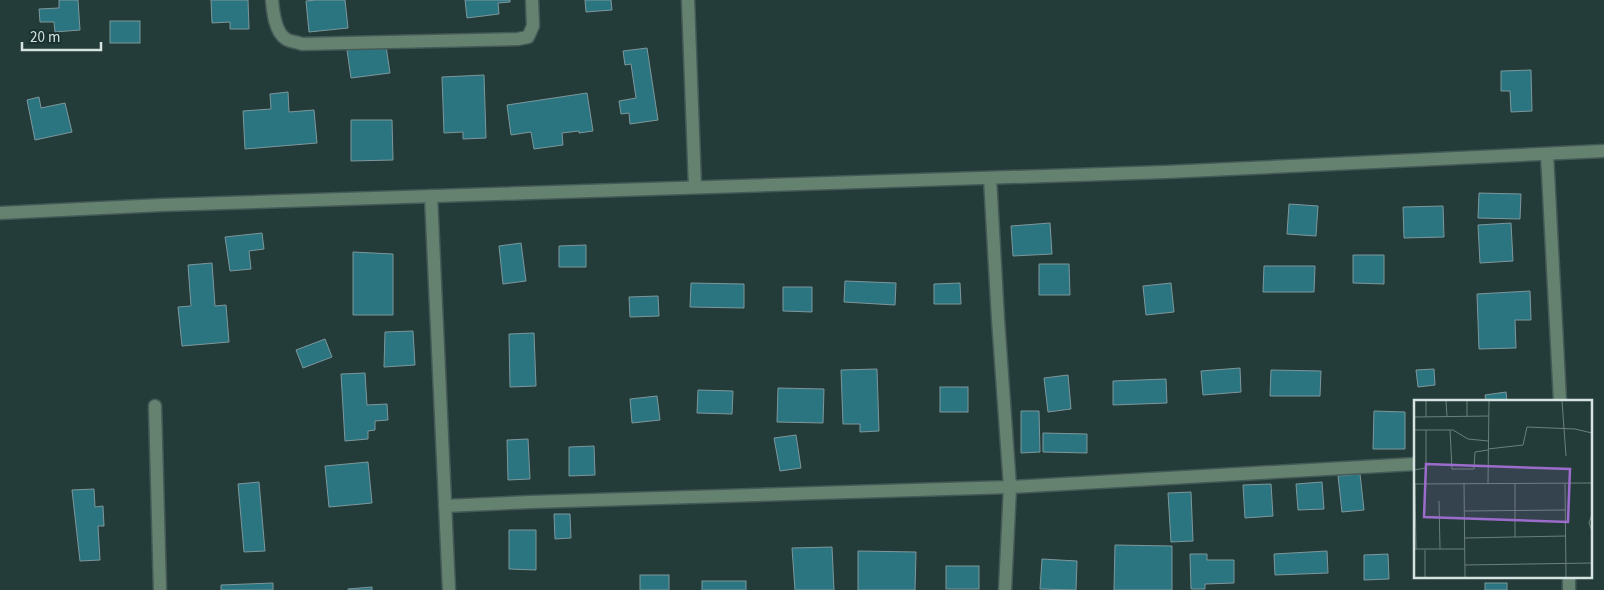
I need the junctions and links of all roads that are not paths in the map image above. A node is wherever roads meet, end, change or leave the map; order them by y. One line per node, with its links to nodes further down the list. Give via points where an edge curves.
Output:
1 (272, 0): 2 (street, via 278,29 286,39 302,44 518,39 528,37 532,26)
2 (532, 0)
3 (688, 0): 7 (street)
4 (1604, 151): 5 (street)
5 (1547, 154): 6 (street); 10 (street)
6 (990, 178): 7 (street); 13 (street)
7 (695, 187): 8 (street)
8 (431, 196): 9 (street); 14 (street)
9 (0, 213)
10 (1560, 400)
11 (155, 406): 15 (street)
12 (1414, 464): 13 (street)
13 (1010, 487): 14 (street); 17 (street)
14 (445, 506): 16 (street)
15 (160, 590)
16 (449, 590)
17 (1005, 590)

